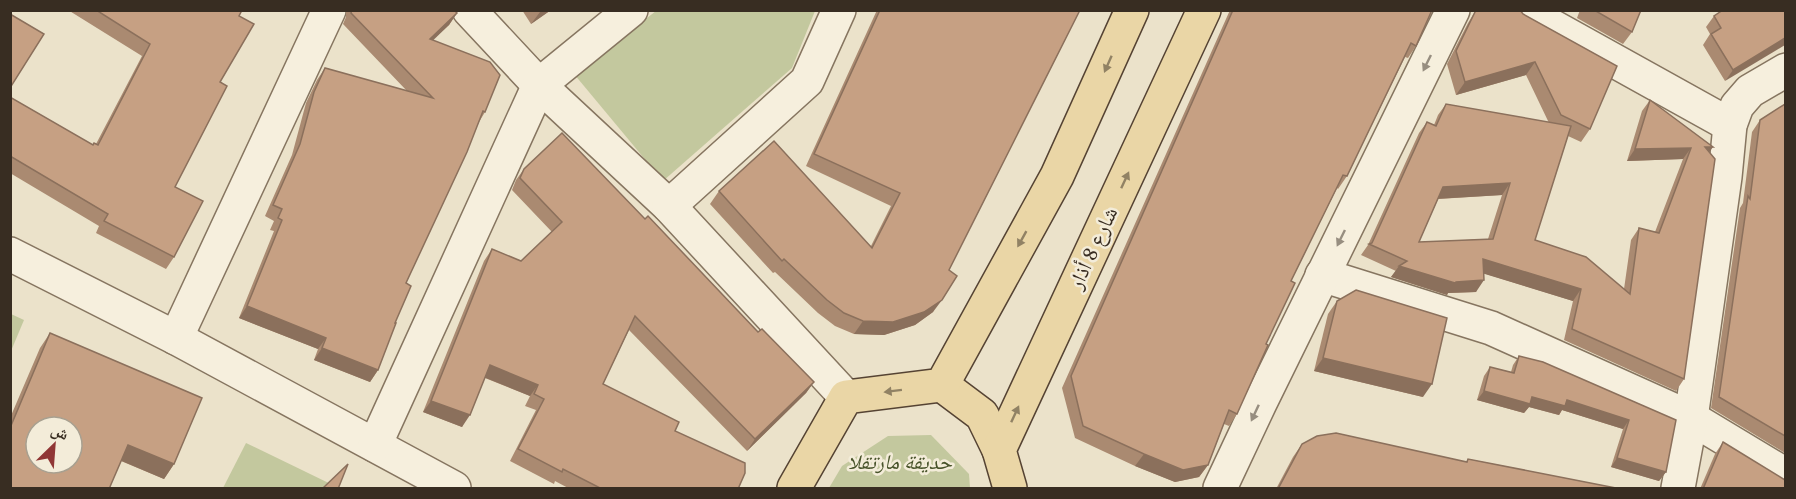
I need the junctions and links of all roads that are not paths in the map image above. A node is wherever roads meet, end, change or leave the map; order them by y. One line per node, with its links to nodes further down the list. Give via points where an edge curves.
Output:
1 (329, 10): 15 (street)
2 (469, 10): 10 (street)
3 (631, 10): 10 (street)
4 (839, 10): 12 (street, via 807,81)
5 (1132, 10): 16 (main road, one-way to 16, via 1056,176)
6 (1204, 10): 20 (main road, شارع 8 أذار, one-way to 6)
7 (1453, 10): 14 (street, one-way to 14)
8 (1523, 10): 11 (street)
9 (1785, 70): 11 (street, via 1750,91 1737,106)
10 (538, 85): 12 (street); 19 (street)
11 (1730, 124): 18 (street)
12 (669, 206): 17 (street)
13 (10, 254): 15 (street)
14 (1322, 275): 18 (street, via 1491,328); 25 (street, one-way to 25)
15 (176, 338): 19 (street)
16 (942, 385): 17 (main road, one-way to 17); 20 (main road, via 982,415)
17 (846, 397): 23 (main road)
18 (1691, 418): 21 (street); 26 (street)
19 (375, 445): 22 (street)
20 (999, 450): 24 (main road)
21 (1785, 475)
22 (454, 489)
23 (794, 489)
24 (1010, 489)
25 (1220, 489)
26 (1678, 489)

